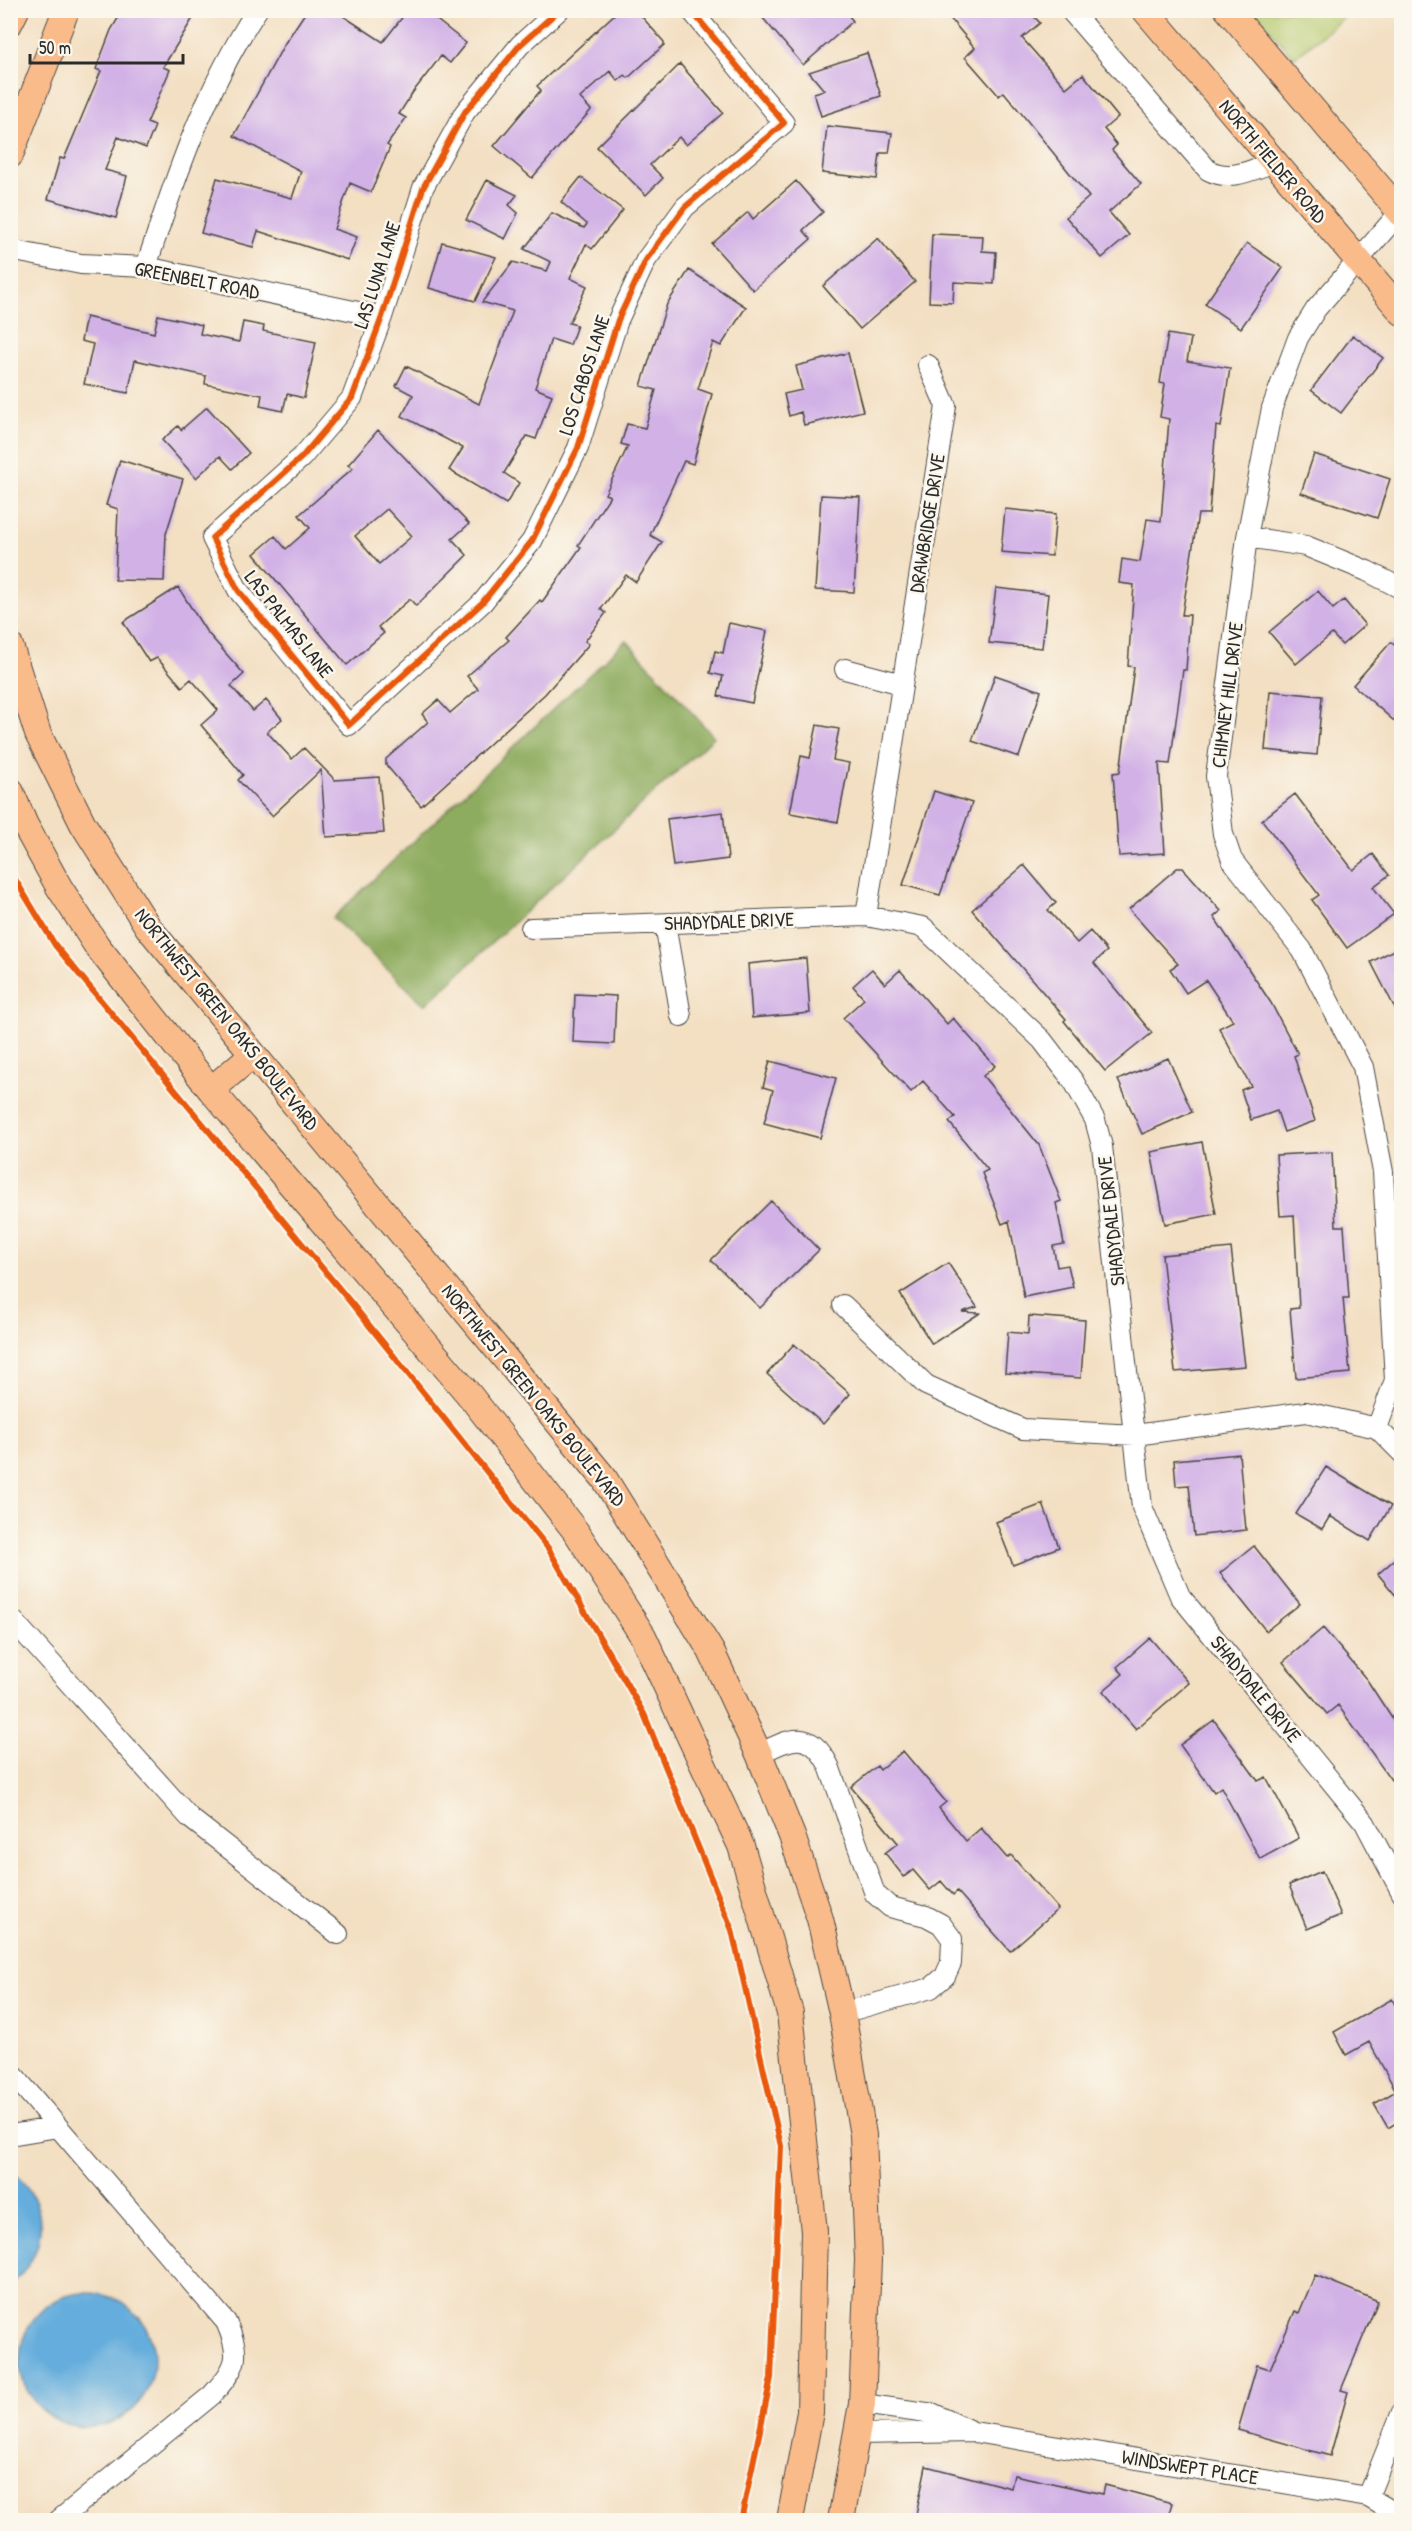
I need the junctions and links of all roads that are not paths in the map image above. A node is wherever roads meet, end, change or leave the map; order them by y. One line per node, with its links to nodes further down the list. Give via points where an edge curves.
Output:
1 (16, 10): 9 (main road)
2 (66, 10): 10 (main road)
3 (257, 10): 15 (street, via 233,46 183,154)
4 (559, 10): 17 (street, LAS LUNA LANE, via 520,45 465,112 423,188)
5 (691, 10): 25 (street, LOS CABOS LANE, via 784,123 685,207 646,260 618,320 578,448 532,541 482,603)
6 (1070, 10): 11 (street, via 1208,170 1219,176 1236,175)
7 (1145, 10): 11 (main road, NORTH FIELDER ROAD)
8 (1228, 10): 12 (main road)
9 (10, 22)
10 (10, 155)
11 (1274, 162): 14 (main road, NORTH FIELDER ROAD)
12 (1401, 213): 14 (street, CHIMNEY HILL DRIVE)
13 (10, 250): 15 (street, GREENBELT ROAD, via 81,264)
14 (1357, 260): 16 (main road, NORTH FIELDER ROAD); 19 (street, CHIMNEY HILL DRIVE, via 1316,309 1298,338 1272,408)
15 (146, 267): 17 (street, GREENBELT ROAD)
16 (1401, 312)
17 (382, 317): 20 (street, LAS LUNA LANE, via 352,398 302,457)
18 (928, 365): 24 (street, DRAWBRIDGE DRIVE, via 946,406)
19 (1247, 537): 21 (street, via 1305,546); 33 (street, CHIMNEY HILL DRIVE, via 1216,776 1223,834 1232,860 1302,950 1363,1067)
20 (212, 538): 25 (street, LAS PALMAS LANE, via 238,590)
21 (1401, 589)
22 (10, 646): 31 (main road, NORTHWEST GREEN OAKS BOULEVARD, via 38,734 83,824 148,927)
23 (845, 669): 24 (street)
24 (902, 684): 27 (street, DRAWBRIDGE DRIVE)
25 (350, 725)
26 (10, 790): 32 (main road, via 59,887 97,946)
27 (866, 916): 28 (street, SHADYDALE DRIVE); 36 (street, SHADYDALE DRIVE, via 923,927 1042,1040 1074,1082 1095,1120 1102,1146)
28 (665, 924): 29 (street, SHADYDALE DRIVE); 30 (street)
29 (531, 928)
30 (681, 1016)
31 (252, 1055): 32 (main road); 39 (main road, NORTHWEST GREEN OAKS BOULEVARD, via 604,1478 711,1651)
32 (211, 1090): 53 (main road, via 471,1397 578,1533 643,1636 741,1846 790,2013 814,2231 810,2412)
33 (1395, 1249): 35 (street, CHIMNEY HILL DRIVE, via 1395,1380)
34 (843, 1305): 36 (street, via 926,1385 1023,1429)
35 (1377, 1428): 36 (street, via 1306,1412); 37 (street)
36 (1135, 1435): 40 (street, SHADYDALE DRIVE, via 1142,1507 1180,1596 1365,1823)
37 (1401, 1453)
38 (10, 1617): 41 (street, via 190,1818)
39 (759, 1754): 42 (main road, NORTHWEST GREEN OAKS BOULEVARD, via 820,1919); 42 (street, via 790,1739 807,1741 824,1756 875,1894 890,1907 934,1919 952,1939 951,1963 943,1979 931,1988)
40 (1401, 1893)
41 (338, 1934)
42 (842, 2013): 46 (main road, NORTHWEST GREEN OAKS BOULEVARD, via 863,2135 868,2260)
43 (10, 2071): 44 (street)
44 (58, 2127): 45 (street); 52 (street, via 226,2322 236,2345 232,2371 212,2395)
45 (10, 2135)
46 (861, 2404): 48 (street, WINDSWEPT PLACE, via 934,2414); 49 (main road, NORTHWEST GREEN OAKS BOULEVARD)
47 (1401, 2412): 50 (street)
48 (974, 2432): 49 (street, WINDSWEPT PLACE); 50 (street, WINDSWEPT PLACE)
49 (857, 2434): 54 (main road, NORTHWEST GREEN OAKS BOULEVARD)
50 (1368, 2497): 51 (street, WINDSWEPT PLACE)
51 (1401, 2517)
52 (59, 2520)
53 (790, 2520)
54 (841, 2520)

